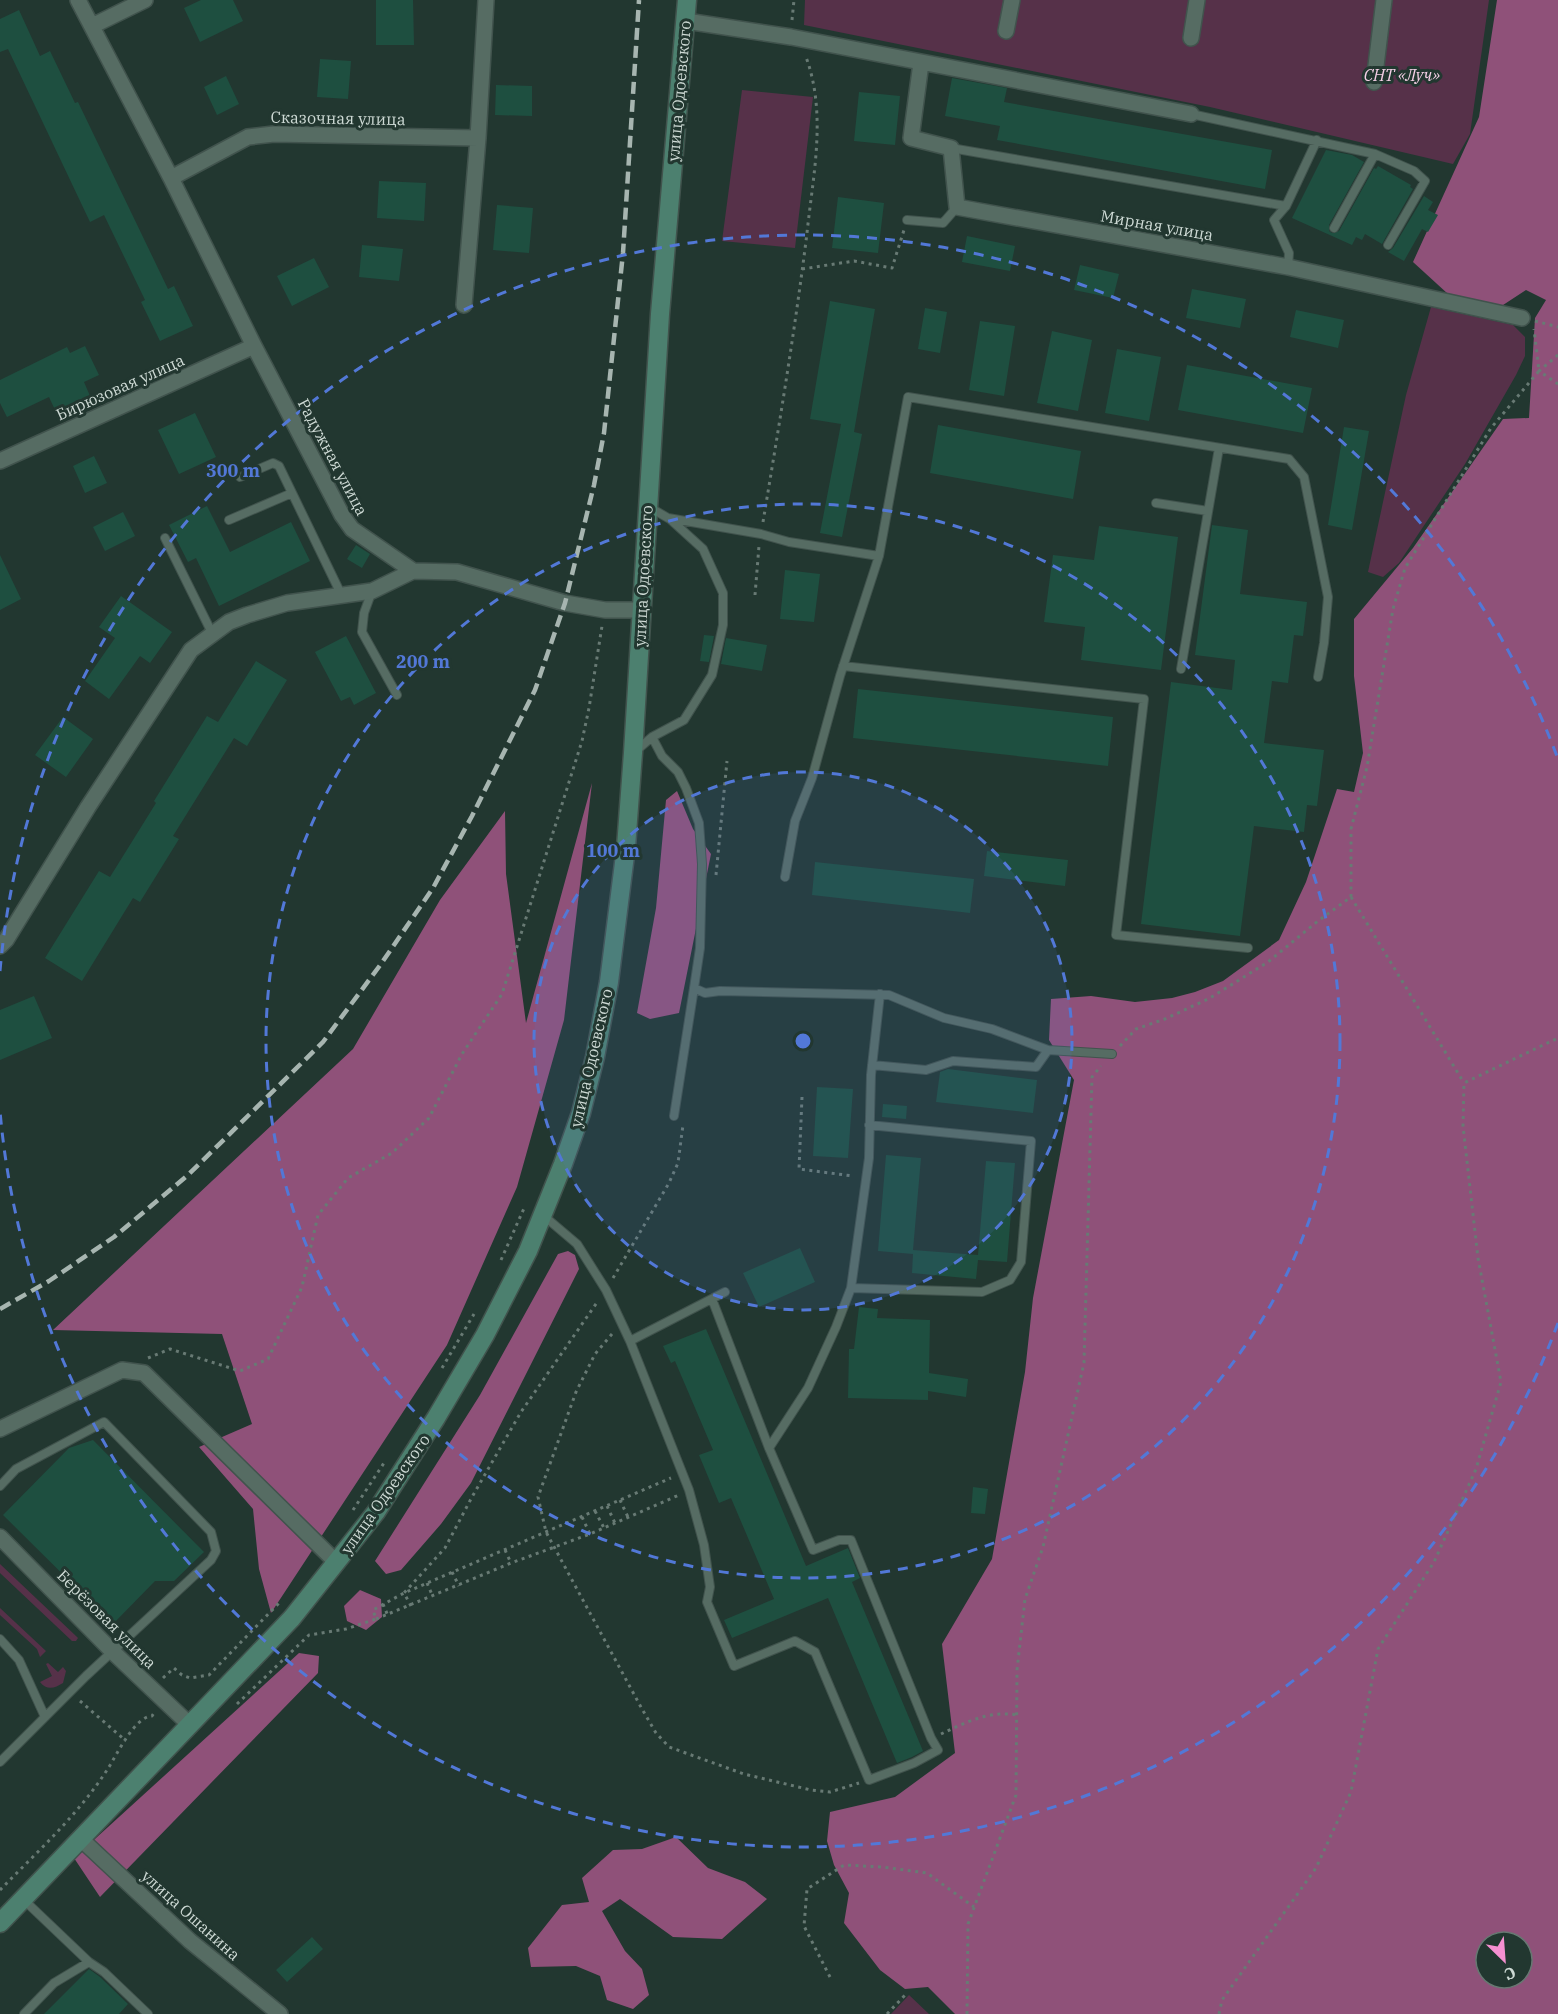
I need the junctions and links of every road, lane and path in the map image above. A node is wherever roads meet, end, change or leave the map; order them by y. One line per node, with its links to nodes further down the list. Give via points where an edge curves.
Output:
1 (78, 0): 10 (street, Радужная улица)
2 (145, 0): 10 (street)
3 (486, 0): 17 (street)
4 (687, 0): 9 (street, улица Одоевского)
5 (794, 0): 12 (path)
6 (1012, 0): 11 (street)
7 (1197, 0): 13 (street)
8 (1384, 0): 15 (street)
9 (686, 21): 12 (street); 41 (street, улица Одоевского)
10 (92, 26): 21 (street, Радужная улица)
11 (1006, 31)
12 (795, 38): 14 (street); 28 (path, via 816,93 818,139)
13 (1191, 38)
14 (921, 63): 16 (street); 19 (street, via 911,138)
15 (1374, 82)
16 (1191, 114): 18 (lane)
17 (478, 138): 21 (street, Сказочная улица, via 274,134 248,137); 29 (street)
18 (1317, 140): 20 (lane); 22 (lane)
19 (951, 148): 22 (lane); 23 (street)
20 (1375, 154): 25 (lane); 26 (lane, via 1414,171 1425,181)
21 (171, 178): 32 (street, Радужная улица)
22 (1286, 206): 27 (lane, via 1274,220 1289,253)
23 (957, 207): 24 (lane, via 943,223); 27 (street, Мирная улица)
24 (907, 220): 28 (path, via 892,268 854,261)
25 (1334, 228)
26 (1388, 246)
27 (1288, 267): 30 (street, Мирная улица)
28 (802, 269): 45 (path)
29 (464, 305)
30 (1522, 318): 31 (path); 34 (path, via 1534,327)
31 (1558, 327)
32 (254, 346): 37 (street, Бирюзовая улица); 48 (street, Радужная улица, via 347,522)
33 (1558, 355): 34 (path)
34 (1539, 371): 35 (path); 64 (path, via 1491,428 1405,568 1393,609 1367,767 1351,829)
35 (1558, 384)
36 (1219, 448): 42 (lane); 47 (lane, via 908,397); 57 (lane, via 1289,459 1304,477 1328,597)
37 (0, 461)
38 (240, 477): 39 (lane, via 273,463 279,466)
39 (292, 493): 44 (lane); 50 (lane)
40 (1156, 503): 42 (lane)
41 (647, 507): 43 (lane); 53 (street, улица Одоевского)
42 (1208, 511): 56 (lane)
43 (668, 518): 45 (lane); 59 (lane, via 703,549 723,593 723,625 712,675 684,720)
44 (229, 520)
45 (761, 534): 47 (lane); 51 (path)
46 (165, 538): 54 (lane)
47 (879, 556): 55 (lane)
48 (413, 571): 49 (street); 52 (street, via 457,572 565,603)
49 (372, 591): 50 (street); 58 (lane, via 363,632)
50 (341, 594): 54 (street, via 287,603 229,622)
51 (755, 595)
52 (605, 610): 53 (street); 89 (path, via 582,741 502,994 462,1054 429,1118 392,1153 348,1178 318,1215 302,1287 268,1359 240,1371 170,1349)
53 (641, 610): 60 (street, улица Одоевского)
54 (212, 633): 65 (street, via 191,650)
55 (843, 666): 63 (lane, via 812,778 795,821); 66 (lane, via 1144,699 1116,935)
56 (1181, 669)
57 (1318, 677)
58 (398, 695)
59 (651, 737): 60 (lane); 67 (lane, via 678,772 699,823 700,948)
60 (633, 753): 80 (street, улица Одоевского, via 609,982 595,1057 564,1164)
61 (727, 760): 62 (path)
62 (716, 877)
63 (785, 877)
64 (1351, 897): 71 (path, via 1268,962 1210,998 1136,1029); 73 (path)
65 (0, 946)
66 (1248, 948)
67 (694, 988): 68 (lane, via 705,993 720,990); 75 (lane)
68 (880, 994): 70 (lane); 72 (lane)
69 (1558, 1038): 73 (path)
70 (1048, 1050): 71 (lane); 72 (lane, via 1036,1067 953,1061 926,1070)
71 (1112, 1054): 127 (path, via 1092,1077 1084,1363 1043,1547 1025,1599 1017,1670)
72 (872, 1065): 77 (lane)
73 (1464, 1083): 147 (path, via 1463,1126 1478,1258 1501,1382 1476,1469 1434,1563 1378,1648 1351,1792 1316,1868 1222,2000)
74 (802, 1097): 78 (path, via 799,1169)
75 (674, 1116)
76 (685, 1116): 83 (path, via 678,1163 669,1183)
77 (869, 1125): 78 (lane); 82 (lane, via 1031,1141 1021,1262 1010,1280 982,1292)
78 (866, 1177): 82 (lane)
79 (527, 1201): 81 (path)
80 (542, 1215): 83 (lane, via 577,1244); 110 (street, улица Одоевского, via 485,1335 436,1419 376,1512)
81 (500, 1264)
82 (851, 1288): 92 (lane, via 808,1388)
83 (606, 1290): 87 (lane); 115 (path, via 521,1412 445,1548)
84 (725, 1292): 85 (lane)
85 (712, 1299): 88 (lane); 92 (lane)
86 (479, 1305): 90 (path)
87 (621, 1323): 88 (lane); 105 (path, via 596,1354 576,1392 538,1497)
88 (630, 1341): 94 (lane)
89 (122, 1370): 91 (street); 110 (street, via 144,1373)
90 (438, 1375)
91 (0, 1429)
92 (770, 1449): 130 (lane, via 813,1550 839,1540 851,1540)
93 (385, 1461): 100 (path)
94 (684, 1473): 96 (lane); 97 (path)
95 (0, 1486): 123 (lane, via 16,1469 104,1422 211,1532 216,1551 211,1560)
96 (689, 1490): 102 (path); 133 (lane, via 704,1545 710,1587 706,1602 734,1666 795,1641 815,1652)
97 (620, 1500): 98 (path); 102 (path)
98 (607, 1506): 99 (path); 103 (path)
99 (595, 1511): 101 (path); 104 (path)
100 (349, 1516)
101 (582, 1516): 105 (path); 106 (path)
102 (628, 1518): 103 (path)
103 (615, 1523): 104 (path)
104 (604, 1528): 106 (path)
105 (546, 1532): 108 (path); 109 (path)
106 (590, 1534): 108 (path)
107 (0, 1537): 123 (street, Берёзовая улица)
108 (555, 1548): 111 (path); 133 (path, via 642,1709 669,1748 744,1774 811,1790 830,1792)
109 (505, 1550): 111 (path); 112 (path)
110 (337, 1563): 129 (street, улица Одоевского, via 292,1618)
111 (511, 1563): 114 (path)
112 (452, 1572): 113 (path); 114 (path)
113 (427, 1583): 115 (path); 116 (path)
114 (459, 1586): 116 (path)
115 (404, 1593): 118 (path); 119 (path)
116 (433, 1597): 119 (path)
117 (284, 1598): 125 (path, via 209,1675 190,1678 174,1668 161,1681 170,1690)
118 (383, 1604): 120 (path); 121 (path, via 373,1610)
119 (411, 1606): 120 (path)
120 (388, 1616): 121 (path)
121 (376, 1619): 126 (path, via 309,1635)
122 (0, 1639): 128 (lane, via 19,1660)
123 (113, 1652): 124 (lane); 125 (street, Берёзовая улица)
124 (71, 1693): 128 (lane); 131 (path)
125 (163, 1699): 129 (street, Берёзовая улица); 131 (path, via 152,1716 146,1716 132,1729)
126 (237, 1704)
127 (1017, 1715): 130 (path, via 1005,1713 972,1720); 137 (path, via 1016,1795)
128 (45, 1717): 132 (lane)
129 (190, 1725): 134 (street, улица Одоевского)
130 (931, 1738): 133 (lane, via 938,1750)
131 (126, 1741): 135 (path, via 92,1793)
132 (0, 1762)
133 (869, 1780)
134 (82, 1840): 136 (street, улица Одоевского); 144 (street, улица Ошанина, via 190,1941)
135 (0, 1890)
136 (24, 1900): 138 (street, улица Одоевского); 139 (lane)
137 (974, 1907): 140 (path, via 927,1873 844,1865 807,1888 804,1926); 146 (path, via 968,1924)
138 (0, 1923)
139 (89, 1962): 142 (lane, via 54,1983); 143 (lane)
140 (830, 1977)
141 (907, 1993): 145 (path)
142 (24, 2014)
143 (148, 2014)
144 (280, 2014)
145 (887, 2014)
146 (967, 2014)
147 (1219, 2014)

